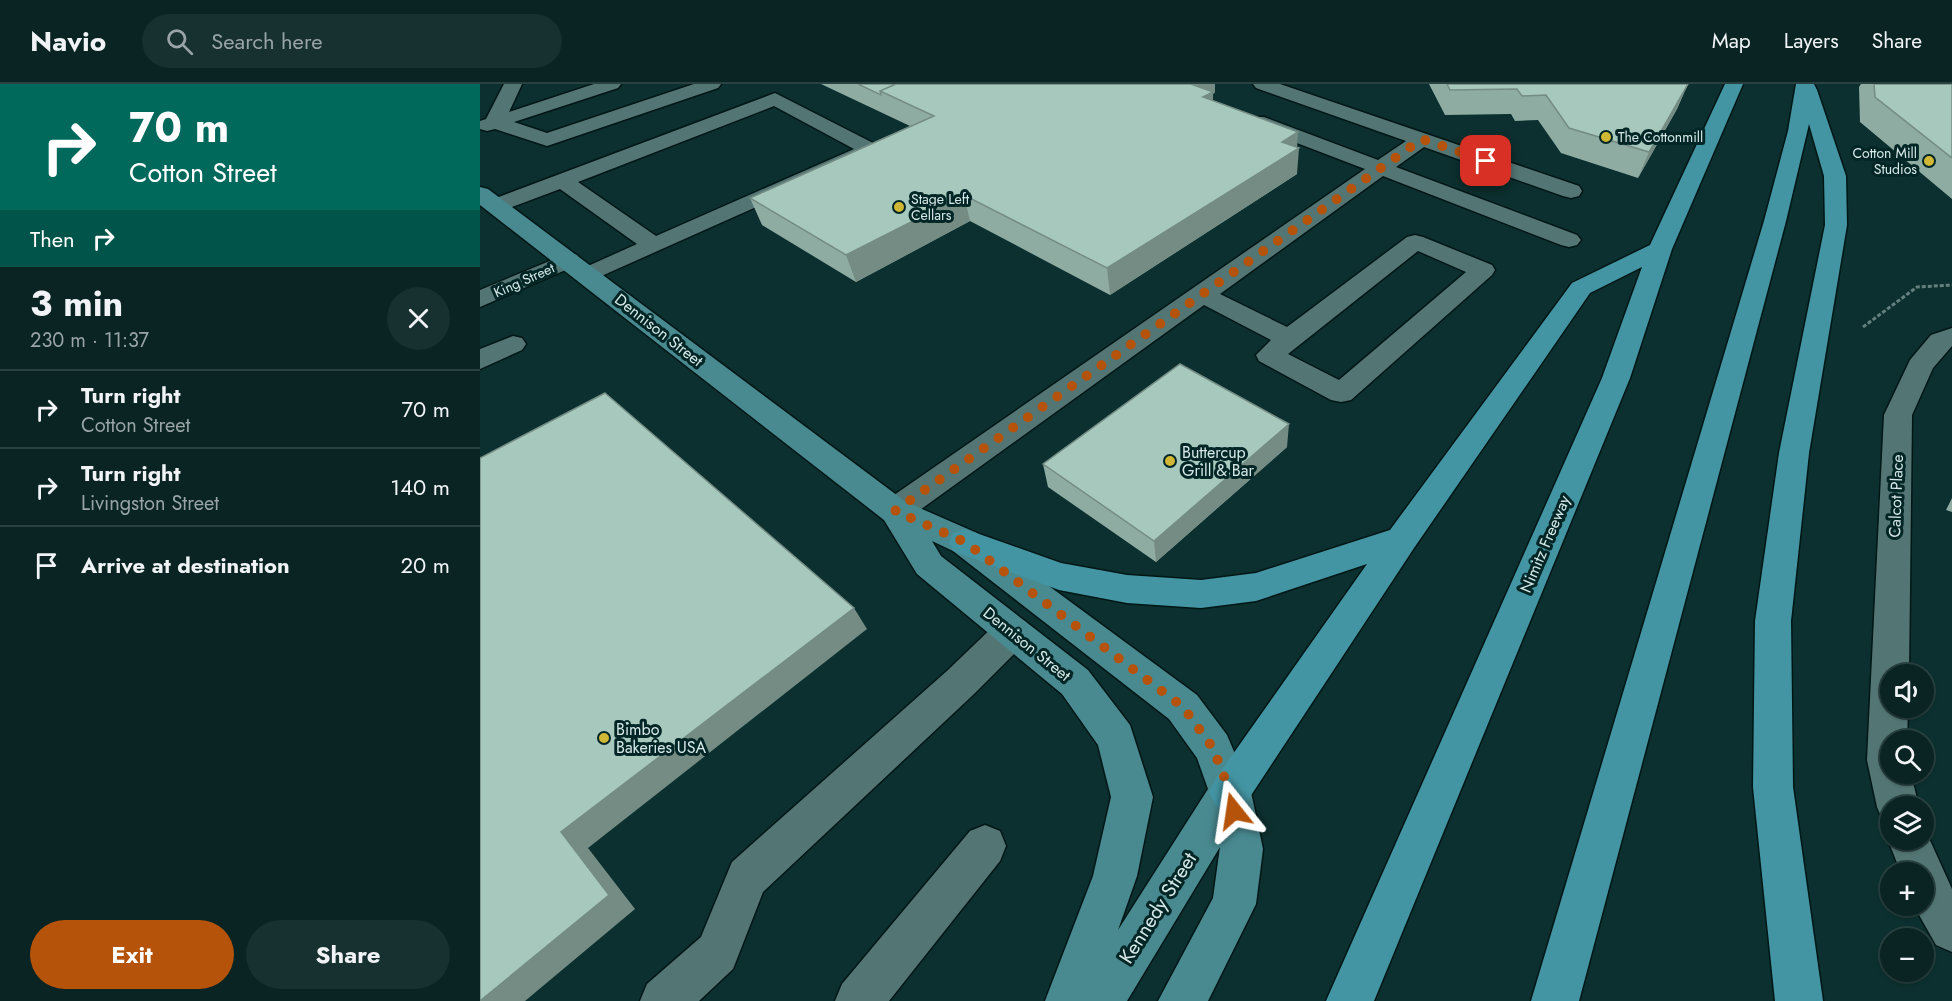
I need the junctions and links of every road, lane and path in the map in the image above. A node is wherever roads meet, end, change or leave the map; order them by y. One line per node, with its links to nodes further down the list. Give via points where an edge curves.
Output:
1 (513, 84): 8 (street)
2 (612, 84): 8 (street)
3 (712, 84): 8 (street, via 547,140)
4 (1262, 84): 9 (street, via 1317,95)
5 (1734, 84): 16 (highway, Nimitz Freeway)
6 (1806, 84): 41 (highway, via 1776,222); 42 (highway, via 1834,176 1836,225 1794,453 1773,621 1773,787)
7 (1233, 112): 10 (street)
8 (487, 125)
9 (1422, 139): 10 (street); 12 (street)
10 (1382, 168): 14 (street); 19 (street)
11 (561, 181): 13 (street); 15 (street); 15 (street, King Street, via 775,99 870,149)
12 (1571, 191)
13 (488, 200): 17 (main road, Dennison Street)
14 (1569, 240)
15 (654, 245): 17 (street, King Street)
16 (1660, 249): 27 (highway, via 1581,288); 40 (highway, Nimitz Freeway, via 1616,378)
17 (578, 267): 20 (street, King Street); 26 (main road, Dennison Street)
18 (1952, 285): 21 (path, via 1917,287)
19 (1202, 294): 23 (street); 26 (street)
20 (480, 299)
21 (1863, 327)
22 (1952, 336): 30 (street, Calcot Place, via 1940,341 1920,366 1898,415)
23 (1289, 339): 23 (street, via 1415,242 1483,270 1341,393 1269,355)
24 (513, 344): 25 (street)
25 (480, 360)
26 (895, 511): 28 (main road, Dennison Street); 29 (main road, Dennison Street, via 929,565)
27 (1402, 539): 28 (highway, via 1256,587 1201,594 1127,589 1059,576); 31 (highway)
28 (965, 542): 31 (main road, Dennison Street, via 1183,707 1213,748)
29 (1012, 632): 35 (street, via 747,877 717,953); 37 (main road, Dennison Street, via 1075,682 1116,738 1132,797 1114,876)
30 (1890, 664)
31 (1230, 792): 38 (main road, Kennedy Street); 39 (main road, via 1242,849 1234,904)
32 (985, 846): 36 (street)
33 (1934, 901): 34 (street)
34 (1952, 929)
35 (664, 1001)
36 (859, 1001)
37 (1069, 1001)
38 (1100, 1001)
39 (1182, 1001)
40 (1350, 1001)
41 (1555, 1001)
42 (1799, 1001)

